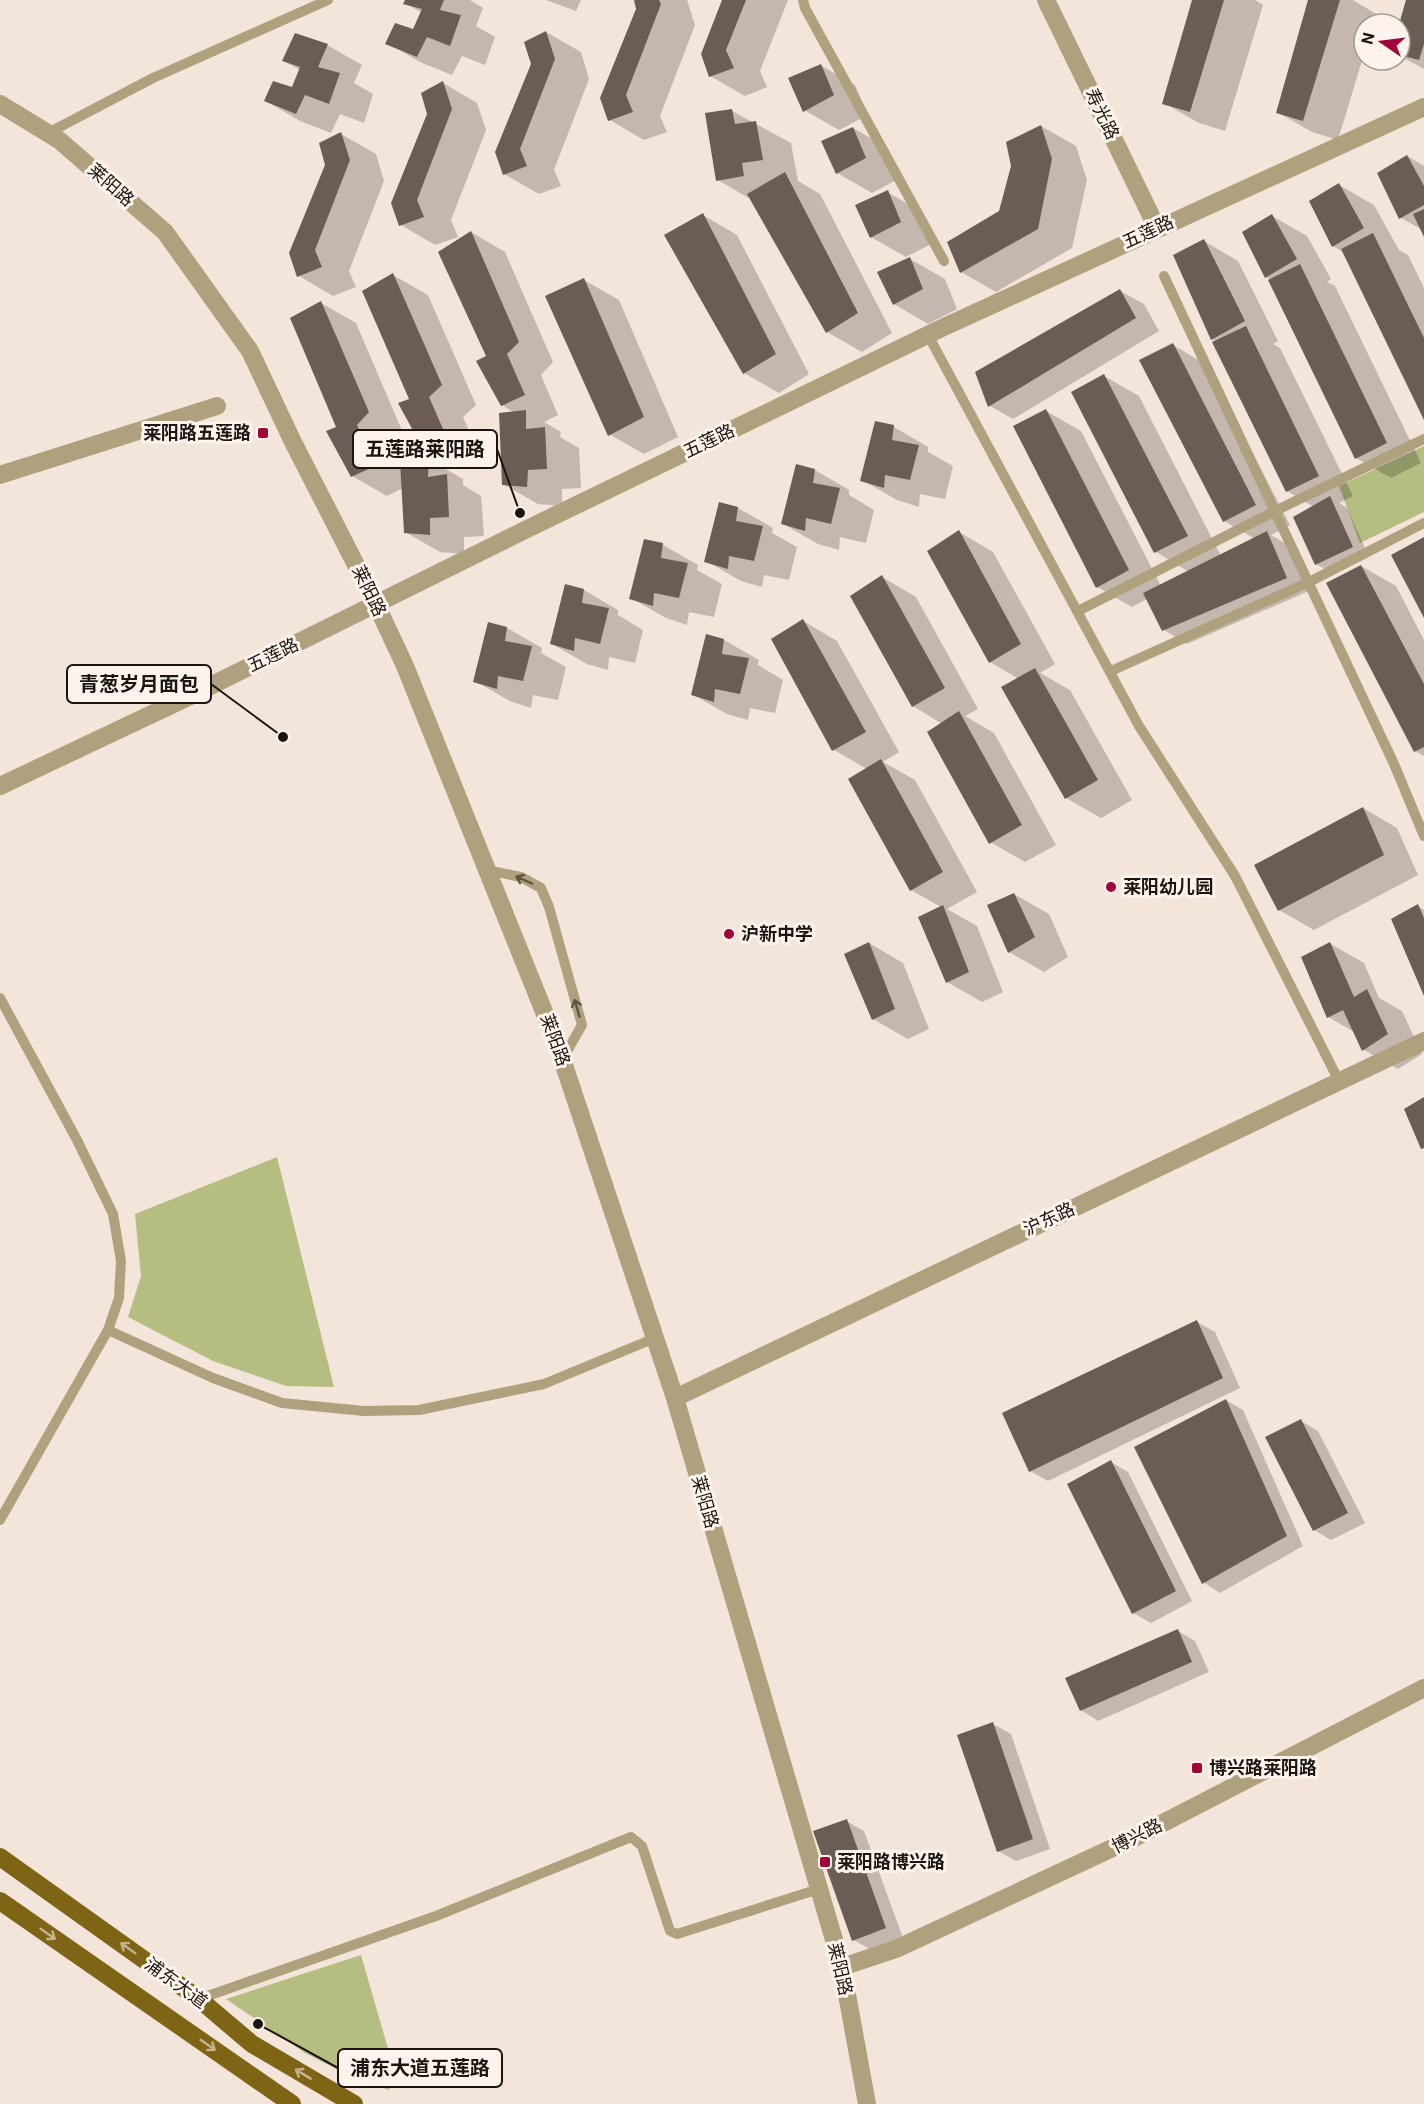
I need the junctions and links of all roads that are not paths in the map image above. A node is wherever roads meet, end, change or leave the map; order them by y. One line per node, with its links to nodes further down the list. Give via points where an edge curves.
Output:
1 (328, 0): 6 (lane, via 153,78)
2 (804, 0): 8 (lane)
3 (1046, 0): 7 (street, 寿光路)
4 (0, 104): 6 (street, 莱阳路)
5 (1424, 107): 7 (street, 五莲路)
6 (48, 133): 17 (street, 莱阳路, via 165,232 250,351)
7 (1157, 228): 10 (street, 五莲路)
8 (944, 261)
9 (1164, 276): 14 (lane)
10 (928, 335): 17 (street, 五莲路); 18 (lane)
11 (217, 406): 13 (street)
12 (1424, 439): 14 (lane)
13 (0, 475)
14 (1275, 511): 16 (lane); 18 (lane)
15 (1424, 523): 16 (lane)
16 (1309, 582): 19 (lane); 21 (lane)
17 (376, 604): 20 (street, 五莲路); 22 (street, 莱阳路)
18 (1078, 611): 19 (lane)
19 (1111, 671): 26 (lane, via 1139,726 1235,876)
20 (0, 786)
21 (1424, 836)
22 (487, 870): 25 (street, 莱阳路); 25 (lane, one-way to 22, via 582,1025 549,907 541,888 521,877)
23 (0, 998): 27 (lane, via 113,1214 121,1261 119,1298)
24 (1424, 1041): 26 (street, 沪东路)
25 (562, 1060): 28 (street, 莱阳路)
26 (1339, 1081): 29 (street, 沪东路)
27 (108, 1330): 28 (lane, via 213,1378 282,1403 364,1411 419,1410 544,1384); 30 (lane)
28 (655, 1338): 29 (street, 莱阳路)
29 (675, 1398): 33 (street, 莱阳路)
30 (0, 1520)
31 (1424, 1688): 35 (street, 博兴路, via 1126,1842 896,1949)
32 (0, 1857): 36 (main road, 浦东大道, one-way to 32)
33 (819, 1889): 35 (street, 莱阳路); 36 (lane, via 676,1934 670,1931 642,1846 631,1837 436,1916)
34 (0, 1901): 37 (main road, 浦东大道, one-way to 37)
35 (842, 1967): 39 (street, 莱阳路)
36 (199, 1999): 38 (main road, 浦东大道, one-way to 36, via 252,2044)
37 (292, 2104)
38 (354, 2104)
39 (867, 2104)

